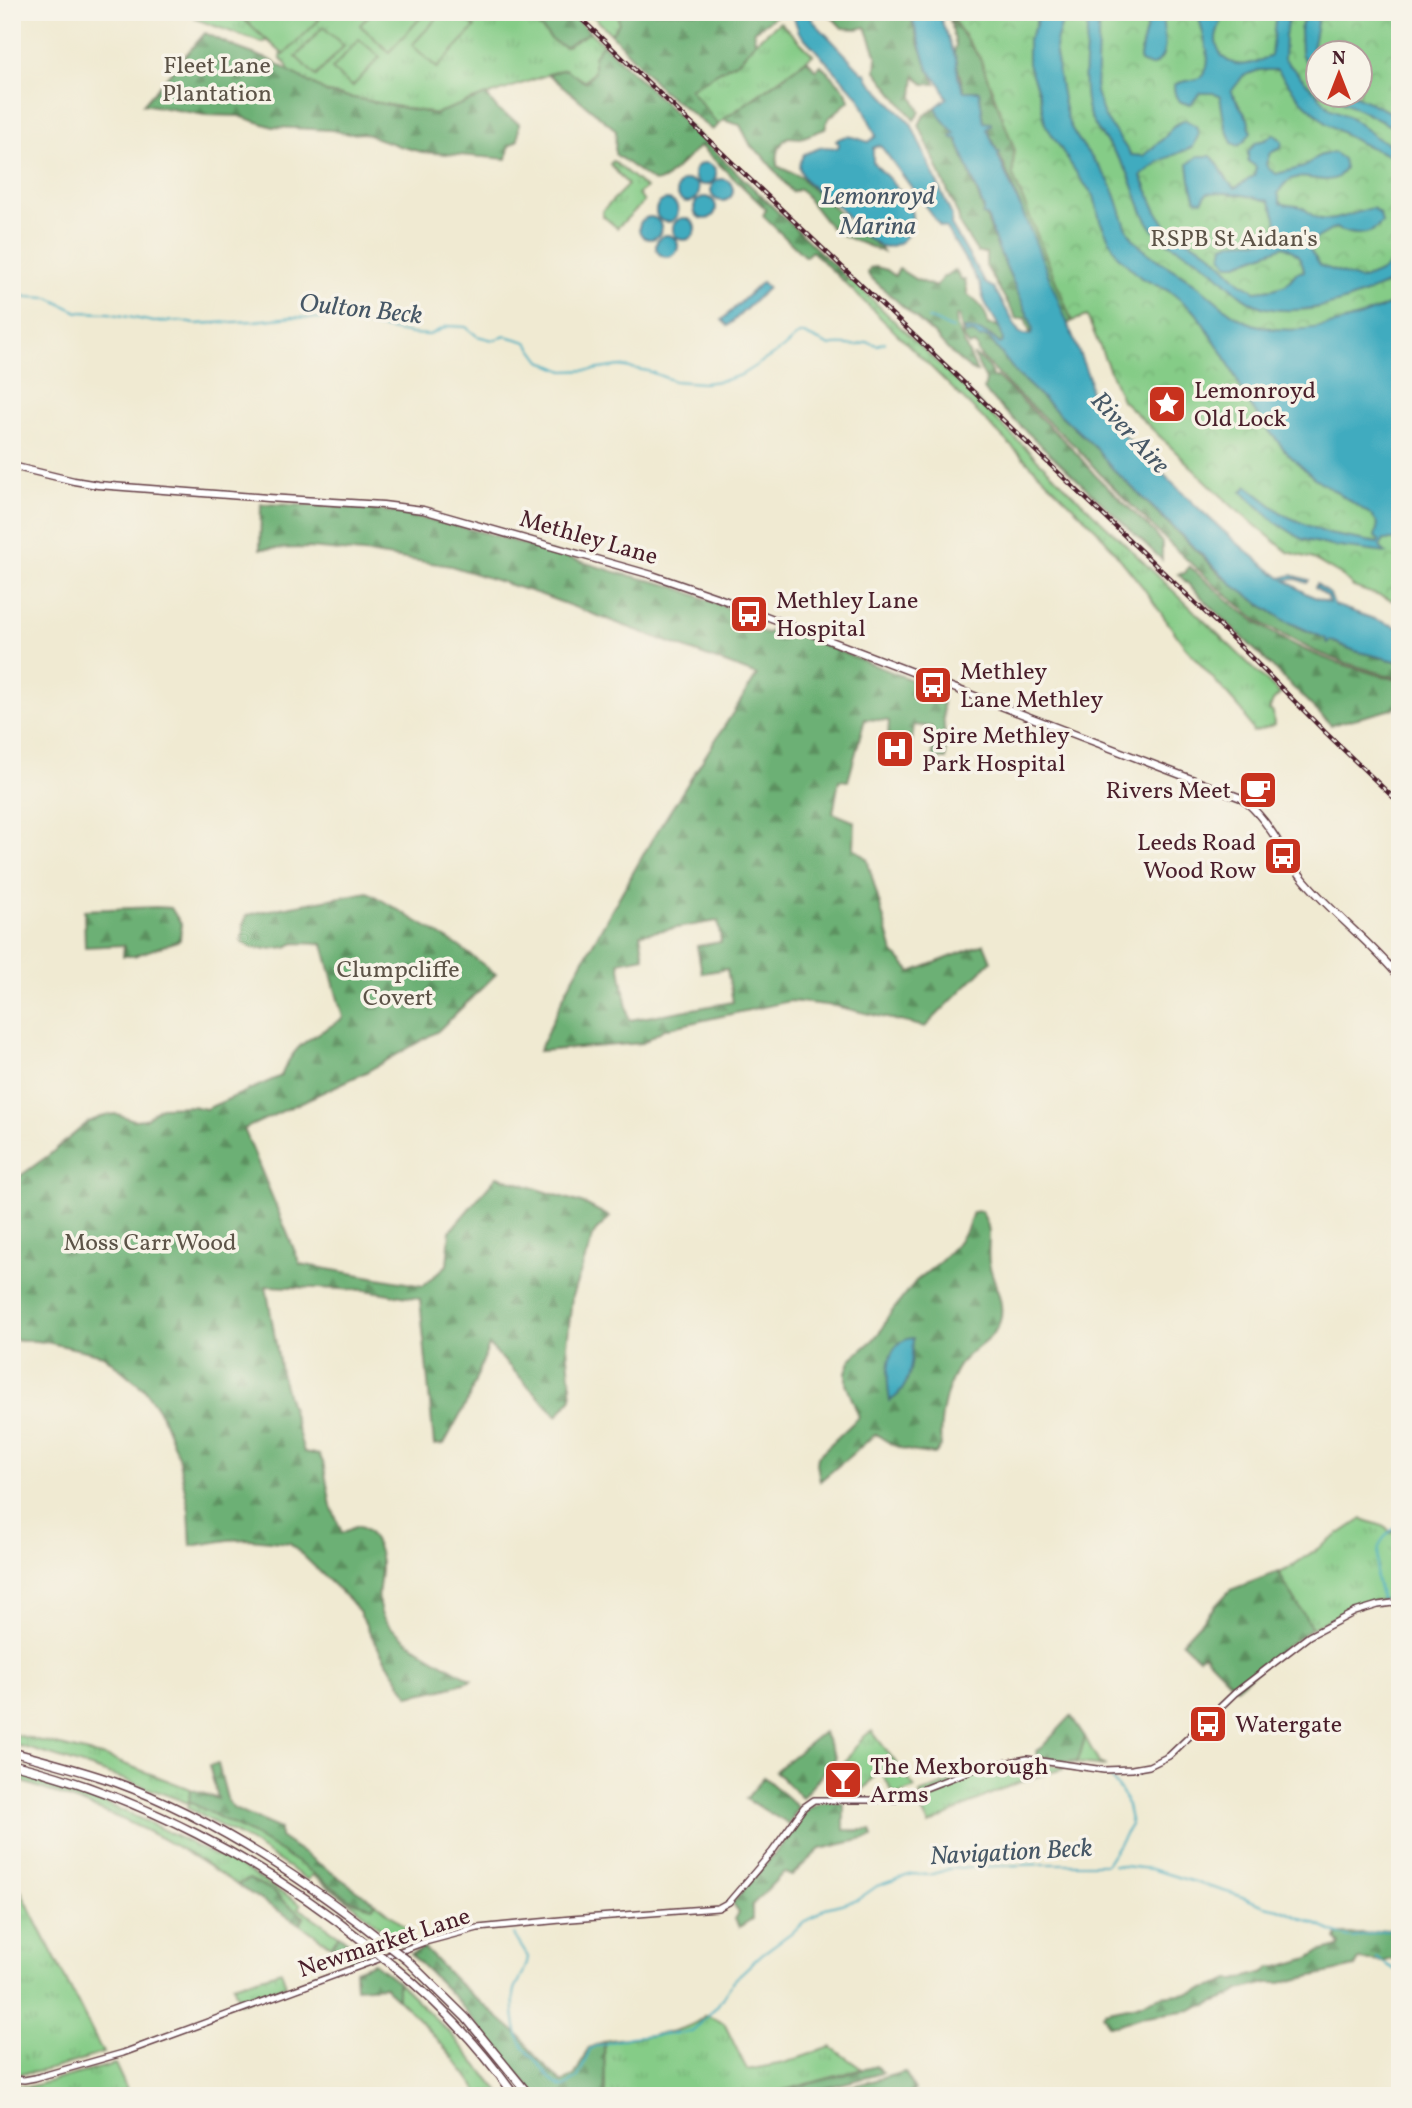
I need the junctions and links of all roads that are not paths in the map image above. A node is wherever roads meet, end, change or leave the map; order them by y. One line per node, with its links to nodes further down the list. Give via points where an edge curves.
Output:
1 (12, 466): 2 (main road, Methley Lane, via 98,485 423,510 678,584 1228,792 1252,806 1301,875)
2 (1400, 978)
3 (1400, 1602): 6 (main road, Newmarket Lane, via 1355,1612 1309,1636 1235,1693 1169,1756 1149,1766 1104,1770 1027,1759 977,1768 895,1800 814,1800 729,1902 718,1908 478,1928 425,1942 123,2053 30,2079)
4 (12, 1752): 8 (highway, bridge, via 116,1783 222,1832 295,1875 407,1960 466,2018)
5 (12, 1764): 7 (highway, bridge, via 114,1797 170,1821 290,1888 364,1942 436,2004)
6 (12, 2079)
7 (515, 2096)
8 (530, 2096)

